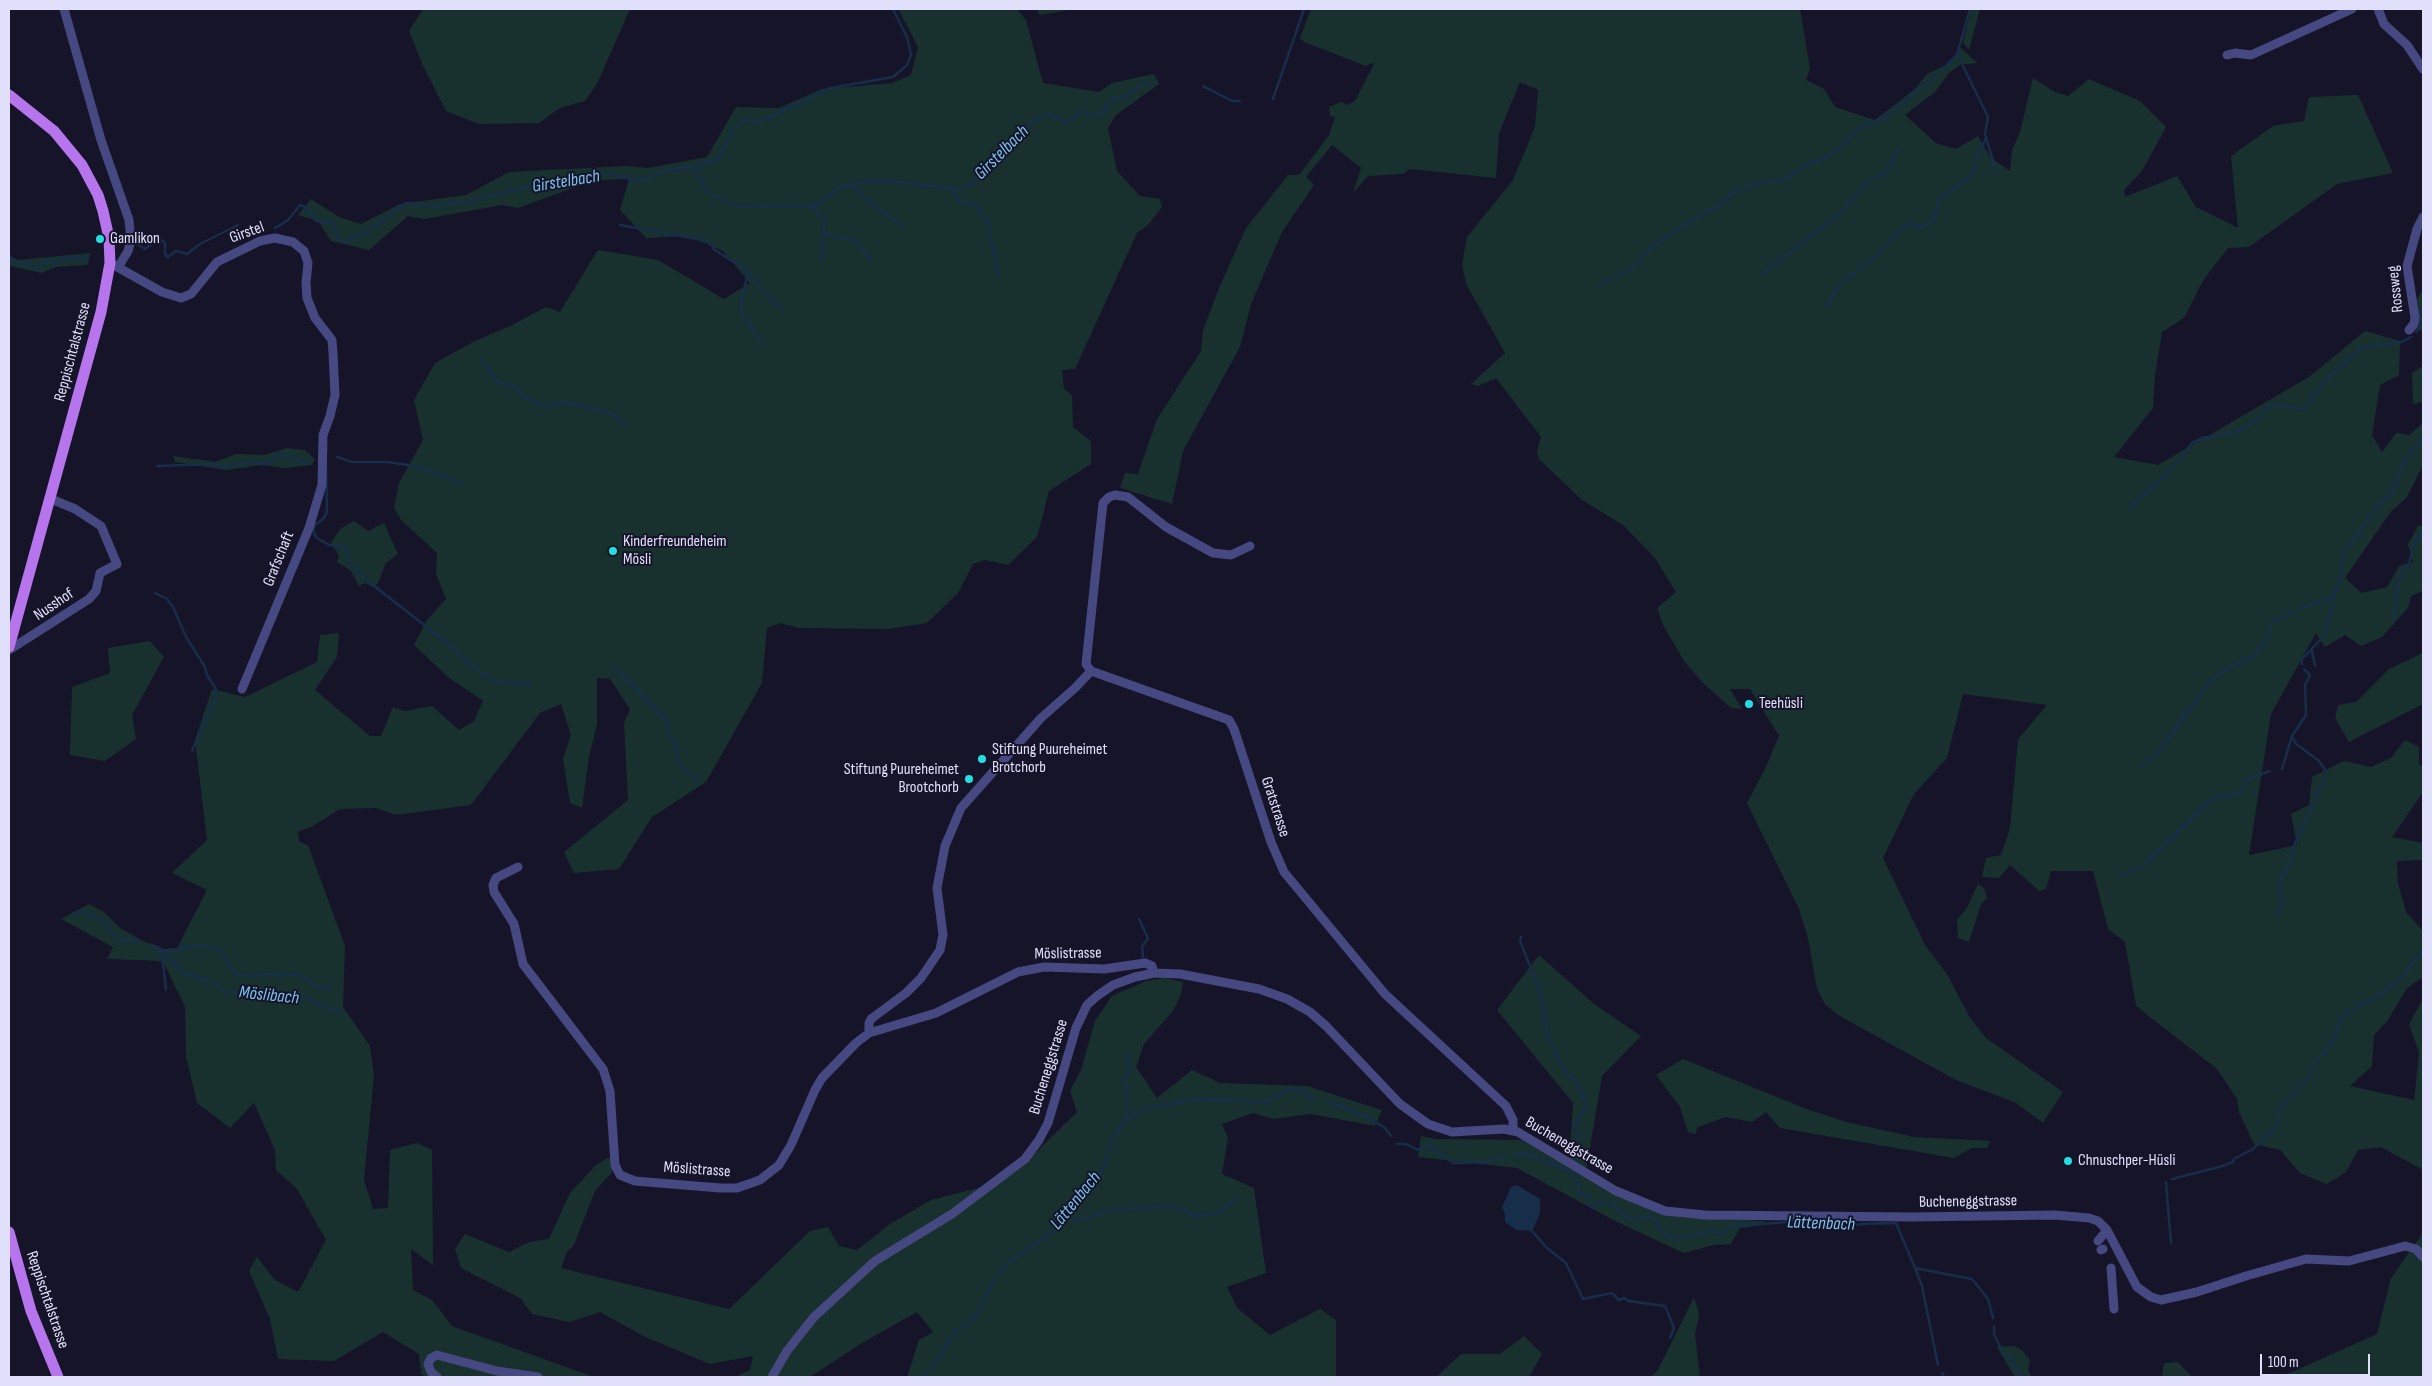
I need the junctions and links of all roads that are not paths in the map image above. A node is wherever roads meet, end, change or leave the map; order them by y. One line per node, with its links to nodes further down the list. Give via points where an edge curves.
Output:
1 (64, 9): 8 (street, via 101,140 128,220 128,251)
2 (2352, 9): 4 (street, via 2251,55)
3 (2378, 9): 5 (street, via 2384,24 2407,45)
4 (2227, 55)
5 (2423, 69)
6 (9, 95): 8 (main road, Reppischtalstrasse, via 54,131 82,165 98,195)
7 (2423, 217): 9 (street, Rossweg, via 2406,266 2415,318)
8 (114, 265): 10 (street, Girstel, via 162,292 181,298 191,294 216,262 244,247 274,238 298,246 304,251 308,263 307,298 315,318 332,340 335,395); 11 (main road, Reppischtalstrasse)
9 (2409, 330)
10 (323, 435): 15 (street, Grafschaft, via 322,485 309,528)
11 (49, 498): 13 (main road, Reppischtalstrasse); 13 (street, Nusshof, via 75,509 101,526 117,564 100,573 96,591 89,599)
12 (1250, 546): 14 (street, via 1231,555 1213,553 1166,527 1128,497 1115,495 1103,503 1086,659)
13 (9, 649)
14 (1091, 671): 18 (street, via 1041,718 961,808 945,846 936,888 944,934 940,950 906,993 871,1019); 19 (street, Gratstrasse, via 1229,720 1284,872 1385,994 1506,1106 1513,1120)
15 (242, 689)
16 (518, 867): 18 (street, Möslistrasse, via 496,878 492,885 494,892 514,924 523,964 603,1069 610,1091 615,1165 626,1178 720,1188 737,1188 760,1180 780,1165 822,1078)
17 (1154, 973): 18 (street, Möslistrasse, via 1152,966 1145,963 1104,969 1027,969 936,1013); 19 (street, Bucheneggstrasse, via 1180,974 1250,987 1282,997 1310,1012 1326,1026 1400,1104 1420,1120 1452,1132); 29 (street, Bucheneggstrasse, via 1113,985 1087,1005 1076,1028 1048,1123 1025,1159 947,1218 875,1261 814,1317 787,1350)
18 (869, 1033)
19 (1513, 1130): 20 (street, Bucheneggstrasse, via 1616,1191 1665,1211 1714,1215 1913,1218 2075,1216 2094,1220)
20 (2107, 1230): 22 (street); 23 (street, via 2137,1287 2162,1300 2306,1259 2349,1261 2405,1246 2416,1249)
21 (9, 1232): 26 (main road, Reppischtalstrasse, via 31,1311)
22 (2100, 1247)
23 (2423, 1257)
24 (2111, 1268): 25 (street)
25 (2114, 1309)
26 (58, 1377)
27 (437, 1377): 28 (street, via 428,1364 437,1355 497,1371)
28 (538, 1377)
29 (772, 1377)

